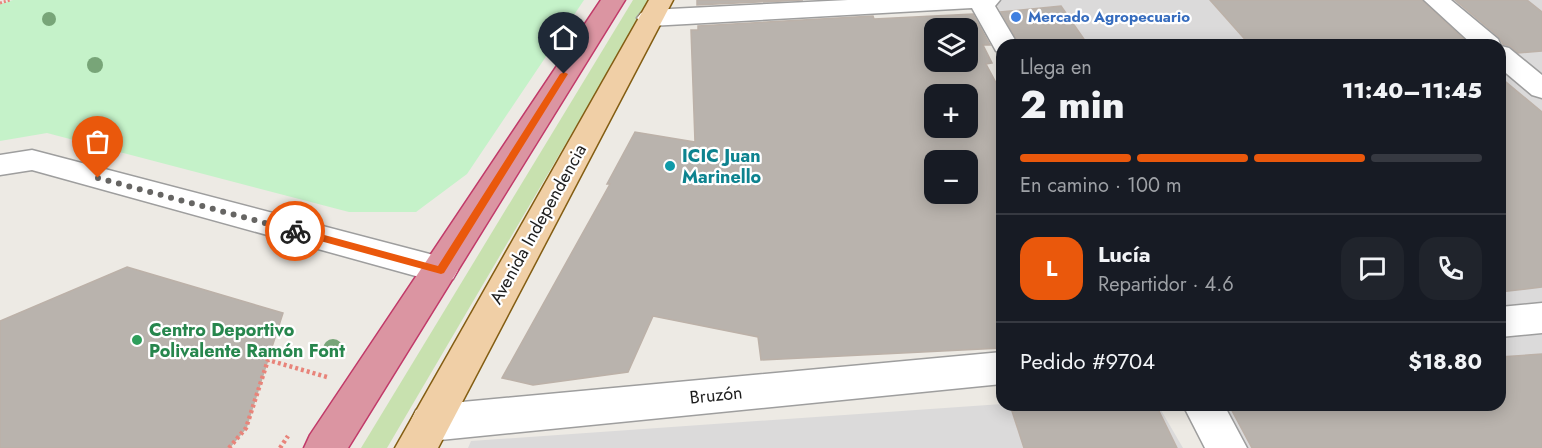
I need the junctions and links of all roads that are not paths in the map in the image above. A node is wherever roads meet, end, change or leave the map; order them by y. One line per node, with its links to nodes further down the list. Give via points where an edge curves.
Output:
1 (613, 0): 11 (highway)
2 (980, 0): 3 (street); 5 (street); 6 (street)
3 (988, 0)
4 (1436, 0): 7 (street)
5 (656, 9): 16 (main road, Avenida Independencia)
6 (1002, 39)
7 (1482, 39)
8 (1506, 59): 9 (street)
9 (1542, 89)
10 (0, 165): 11 (street, via 32,160)
11 (441, 270): 17 (highway)
12 (1542, 318): 13 (street)
13 (1506, 321)
14 (996, 369): 16 (street, Bruzón)
15 (1206, 411): 18 (street)
16 (423, 436)
17 (325, 448)
18 (1227, 448)

